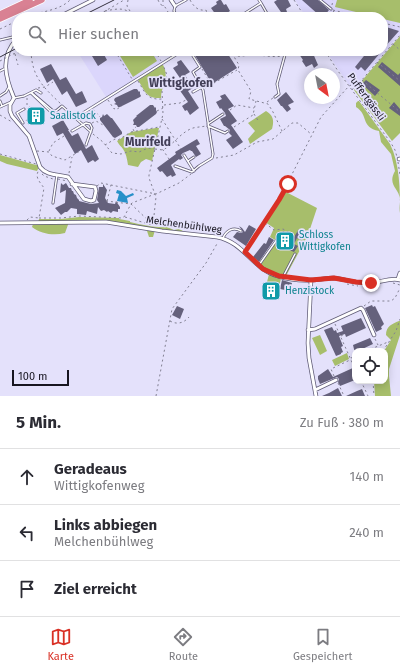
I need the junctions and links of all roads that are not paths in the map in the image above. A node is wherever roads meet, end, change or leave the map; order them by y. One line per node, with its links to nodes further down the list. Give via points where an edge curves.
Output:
1 (30, 0): 16 (highway)
2 (42, 0): 11 (highway)
3 (93, 0): 12 (street)
4 (171, 0): 9 (street)
5 (186, 0): 9 (lane)
6 (259, 0): 8 (lane)
7 (320, 0): 10 (lane)
8 (261, 3): 14 (lane); 15 (lane)
9 (175, 6): 13 (lane)
10 (332, 10)
11 (15, 12)
12 (69, 12)
13 (175, 12)
14 (246, 12)
15 (266, 12)
16 (0, 14)
17 (12, 14): 18 (highway)
18 (0, 19)
19 (12, 39): 20 (lane)
20 (1, 40)
21 (12, 42): 25 (street, via 6,51)
22 (174, 56): 40 (lane)
23 (193, 56): 27 (lane, via 200,67 193,72)
24 (284, 56): 32 (lane, via 277,84 279,94)
25 (2, 70): 26 (street)
26 (9, 87): 31 (lane); 33 (street)
27 (202, 87): 28 (lane); 44 (lane)
28 (193, 92)
29 (31, 93): 30 (lane, via 36,90); 33 (lane); 38 (lane, via 54,112); 38 (lane, via 47,109 52,112)
30 (41, 94)
31 (0, 96)
32 (275, 97)
33 (14, 98): 35 (street)
34 (0, 101): 36 (lane)
35 (11, 102): 36 (lane); 42 (street, via 11,113)
36 (1, 106)
37 (24, 110): 42 (lane, via 17,113)
38 (57, 110): 40 (lane, via 62,106)
39 (223, 114): 44 (lane)
40 (75, 118): 43 (lane)
41 (26, 121): 42 (lane)
42 (21, 124): 54 (street, via 29,136 39,165 47,173)
43 (82, 125): 45 (lane); 47 (lane); 47 (lane, via 90,124)
44 (208, 125): 46 (lane, via 225,133); 53 (lane, via 212,158)
45 (72, 131)
46 (228, 131)
47 (91, 132): 48 (lane)
48 (86, 145)
49 (184, 155): 51 (lane)
50 (194, 157): 51 (lane)
51 (188, 161): 53 (lane)
52 (175, 166): 53 (lane)
53 (193, 171)
54 (57, 175): 55 (street, via 68,177); 56 (lane)
55 (72, 184): 55 (street, via 95,188 94,200 84,200)
56 (52, 203)
57 (0, 223): 59 (street, Melchenbühlweg, via 100,222)
58 (241, 231): 59 (lane, via 231,230)
59 (222, 238): 62 (street, Melchenbühlweg, via 239,246)
60 (278, 238): 62 (lane)
61 (295, 254): 64 (lane)
62 (258, 266): 64 (street, Melchenbühlweg)
63 (400, 273): 65 (street)
64 (283, 277): 66 (street, Melchenbühlweg)
65 (399, 279): 66 (street, Melchenbühlweg, via 367,283 334,278)
66 (311, 280): 67 (street)
67 (308, 330): 68 (street, via 316,329 361,308); 70 (street, via 309,358)
68 (374, 335)
69 (338, 383): 70 (street)
70 (315, 390): 71 (street)
71 (316, 396)

